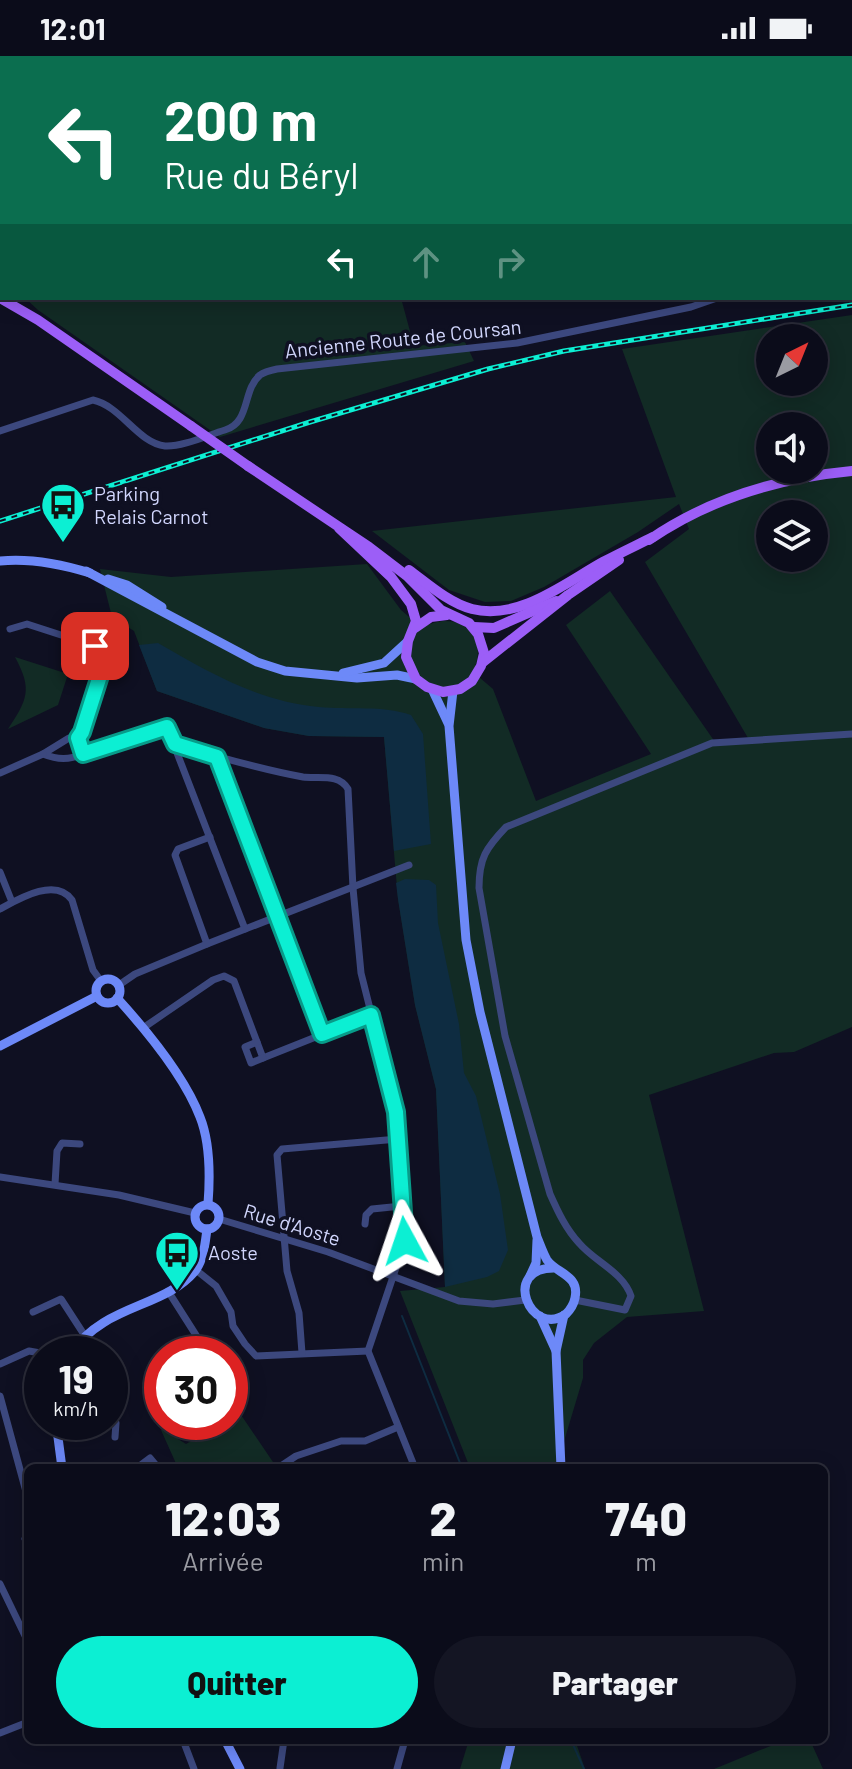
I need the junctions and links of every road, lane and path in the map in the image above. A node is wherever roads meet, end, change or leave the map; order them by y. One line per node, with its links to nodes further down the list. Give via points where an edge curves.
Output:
1 (3, 300): 4 (main road)
2 (15, 300): 4 (main road)
3 (711, 300): 5 (street, Ancienne Route de Coursan, via 517,343 277,369 261,374 253,384 242,417 231,428 165,446 93,400)
4 (38, 320): 7 (main road, bridge)
5 (0, 431)
6 (852, 471): 9 (main road, via 755,488 701,508)
7 (277, 486): 8 (main road); 9 (main road, via 332,517 450,599 480,611 521,606)
8 (339, 528): 12 (main road, via 394,566); 15 (main road, via 404,592 415,617)
9 (653, 537): 11 (main road)
10 (0, 561): 18 (main road, via 57,564 127,585 257,662 285,671)
11 (568, 595): 13 (main road, via 494,628); 17 (main road)
12 (449, 615): 13 (main road); 15 (main road, via 431,617)
13 (474, 627): 17 (main road, via 483,645)
14 (10, 629): 24 (street, via 27,624 103,653)
15 (413, 630): 16 (main road)
16 (408, 641): 18 (main road, via 384,663); 19 (main road, via 408,663)
17 (483, 662): 21 (main road, via 472,681)
18 (332, 675): 19 (main road)
19 (416, 679): 20 (main road)
20 (432, 689): 21 (main road); 22 (main road)
21 (453, 691): 22 (main road)
22 (449, 726): 60 (main road, via 466,940)
23 (852, 734): 67 (street, via 712,743 506,827 479,864 505,1036 550,1194 579,1243 627,1285 631,1296 625,1310)
24 (78, 738): 26 (street); 27 (street)
25 (175, 744): 27 (street, via 167,727); 28 (street); 30 (street)
26 (43, 754): 27 (street, via 55,759); 29 (street)
27 (83, 754)
28 (217, 757): 33 (street, via 346,784); 36 (street)
29 (0, 773)
30 (210, 837): 37 (street); 38 (street, via 175,855)
31 (409, 865): 33 (street)
32 (0, 872): 34 (street)
33 (353, 888): 36 (street); 43 (street, via 361,973)
34 (12, 902): 35 (street); 39 (street, via 49,889 67,892)
35 (0, 909)
36 (278, 916): 37 (street); 45 (street)
37 (245, 929): 38 (street)
38 (207, 944): 40 (street)
39 (101, 981): 40 (main road); 41 (main road)
40 (119, 985): 42 (main road)
41 (97, 996): 42 (main road, via 107,1003); 47 (main road)
42 (117, 998): 44 (main road)
43 (371, 1015): 45 (street); 49 (street)
44 (143, 1028): 46 (street, via 224,976 234,981); 53 (main road, via 191,1096 201,1120)
45 (322, 1034): 48 (street)
46 (257, 1042): 48 (street); 48 (street, via 245,1047 251,1063)
47 (0, 1046)
48 (263, 1058)
49 (398, 1139): 54 (street); 59 (street, via 282,1149 277,1155)
50 (80, 1144): 52 (street, via 62,1143 57,1151)
51 (0, 1177): 52 (street)
52 (55, 1184): 55 (street)
53 (208, 1204): 55 (main road); 56 (main road)
54 (402, 1206): 57 (street, via 372,1209); 63 (street, via 405,1241)
55 (195, 1213): 58 (main road, via 197,1225)
56 (219, 1219): 58 (main road); 59 (street, Rue d'Aoste)
57 (365, 1224)
58 (207, 1229): 62 (main road)
59 (284, 1237): 63 (street, Rue d'Aoste); 76 (street)
60 (537, 1237): 61 (main road); 64 (main road)
61 (555, 1268): 64 (main road, via 536,1271); 67 (main road, via 572,1280)
62 (196, 1270): 65 (main road); 76 (street, via 216,1286 233,1326 256,1356)
63 (395, 1276): 66 (street, Rue d'Aoste, via 459,1301); 73 (street)
64 (529, 1278): 66 (main road)
65 (168, 1291): 71 (main road, via 112,1316); 72 (street)
66 (525, 1300): 70 (main road)
67 (575, 1300): 69 (main road)
68 (33, 1312): 71 (street, via 61,1299)
69 (564, 1315): 70 (main road); 74 (main road)
70 (540, 1316): 74 (main road)
71 (85, 1336)
72 (197, 1336)
73 (368, 1351): 76 (street); 79 (street)
74 (556, 1351): 86 (main road)
75 (24, 1353): 77 (street)
76 (302, 1353)
77 (0, 1364)
78 (0, 1396): 80 (street)
79 (398, 1427): 84 (street, via 365,1441 341,1441); 85 (street)
80 (10, 1434): 81 (street); 87 (street)
81 (0, 1438)
82 (58, 1440): 83 (main road)
83 (61, 1464)
84 (284, 1464)
85 (413, 1464)
86 (561, 1464)
87 (24, 1485)
88 (0, 1584): 90 (street)
89 (24, 1613): 90 (street)
90 (17, 1616): 91 (street)
91 (24, 1633)
92 (24, 1724): 93 (street)
93 (0, 1733)
94 (185, 1744): 100 (street)
95 (227, 1744): 101 (main road)
96 (283, 1744): 99 (street)
97 (404, 1744): 103 (street)
98 (511, 1744): 104 (main road)
99 (279, 1768): 102 (street)
100 (194, 1769)
101 (240, 1769)
102 (286, 1769)
103 (397, 1769)
104 (505, 1769)

